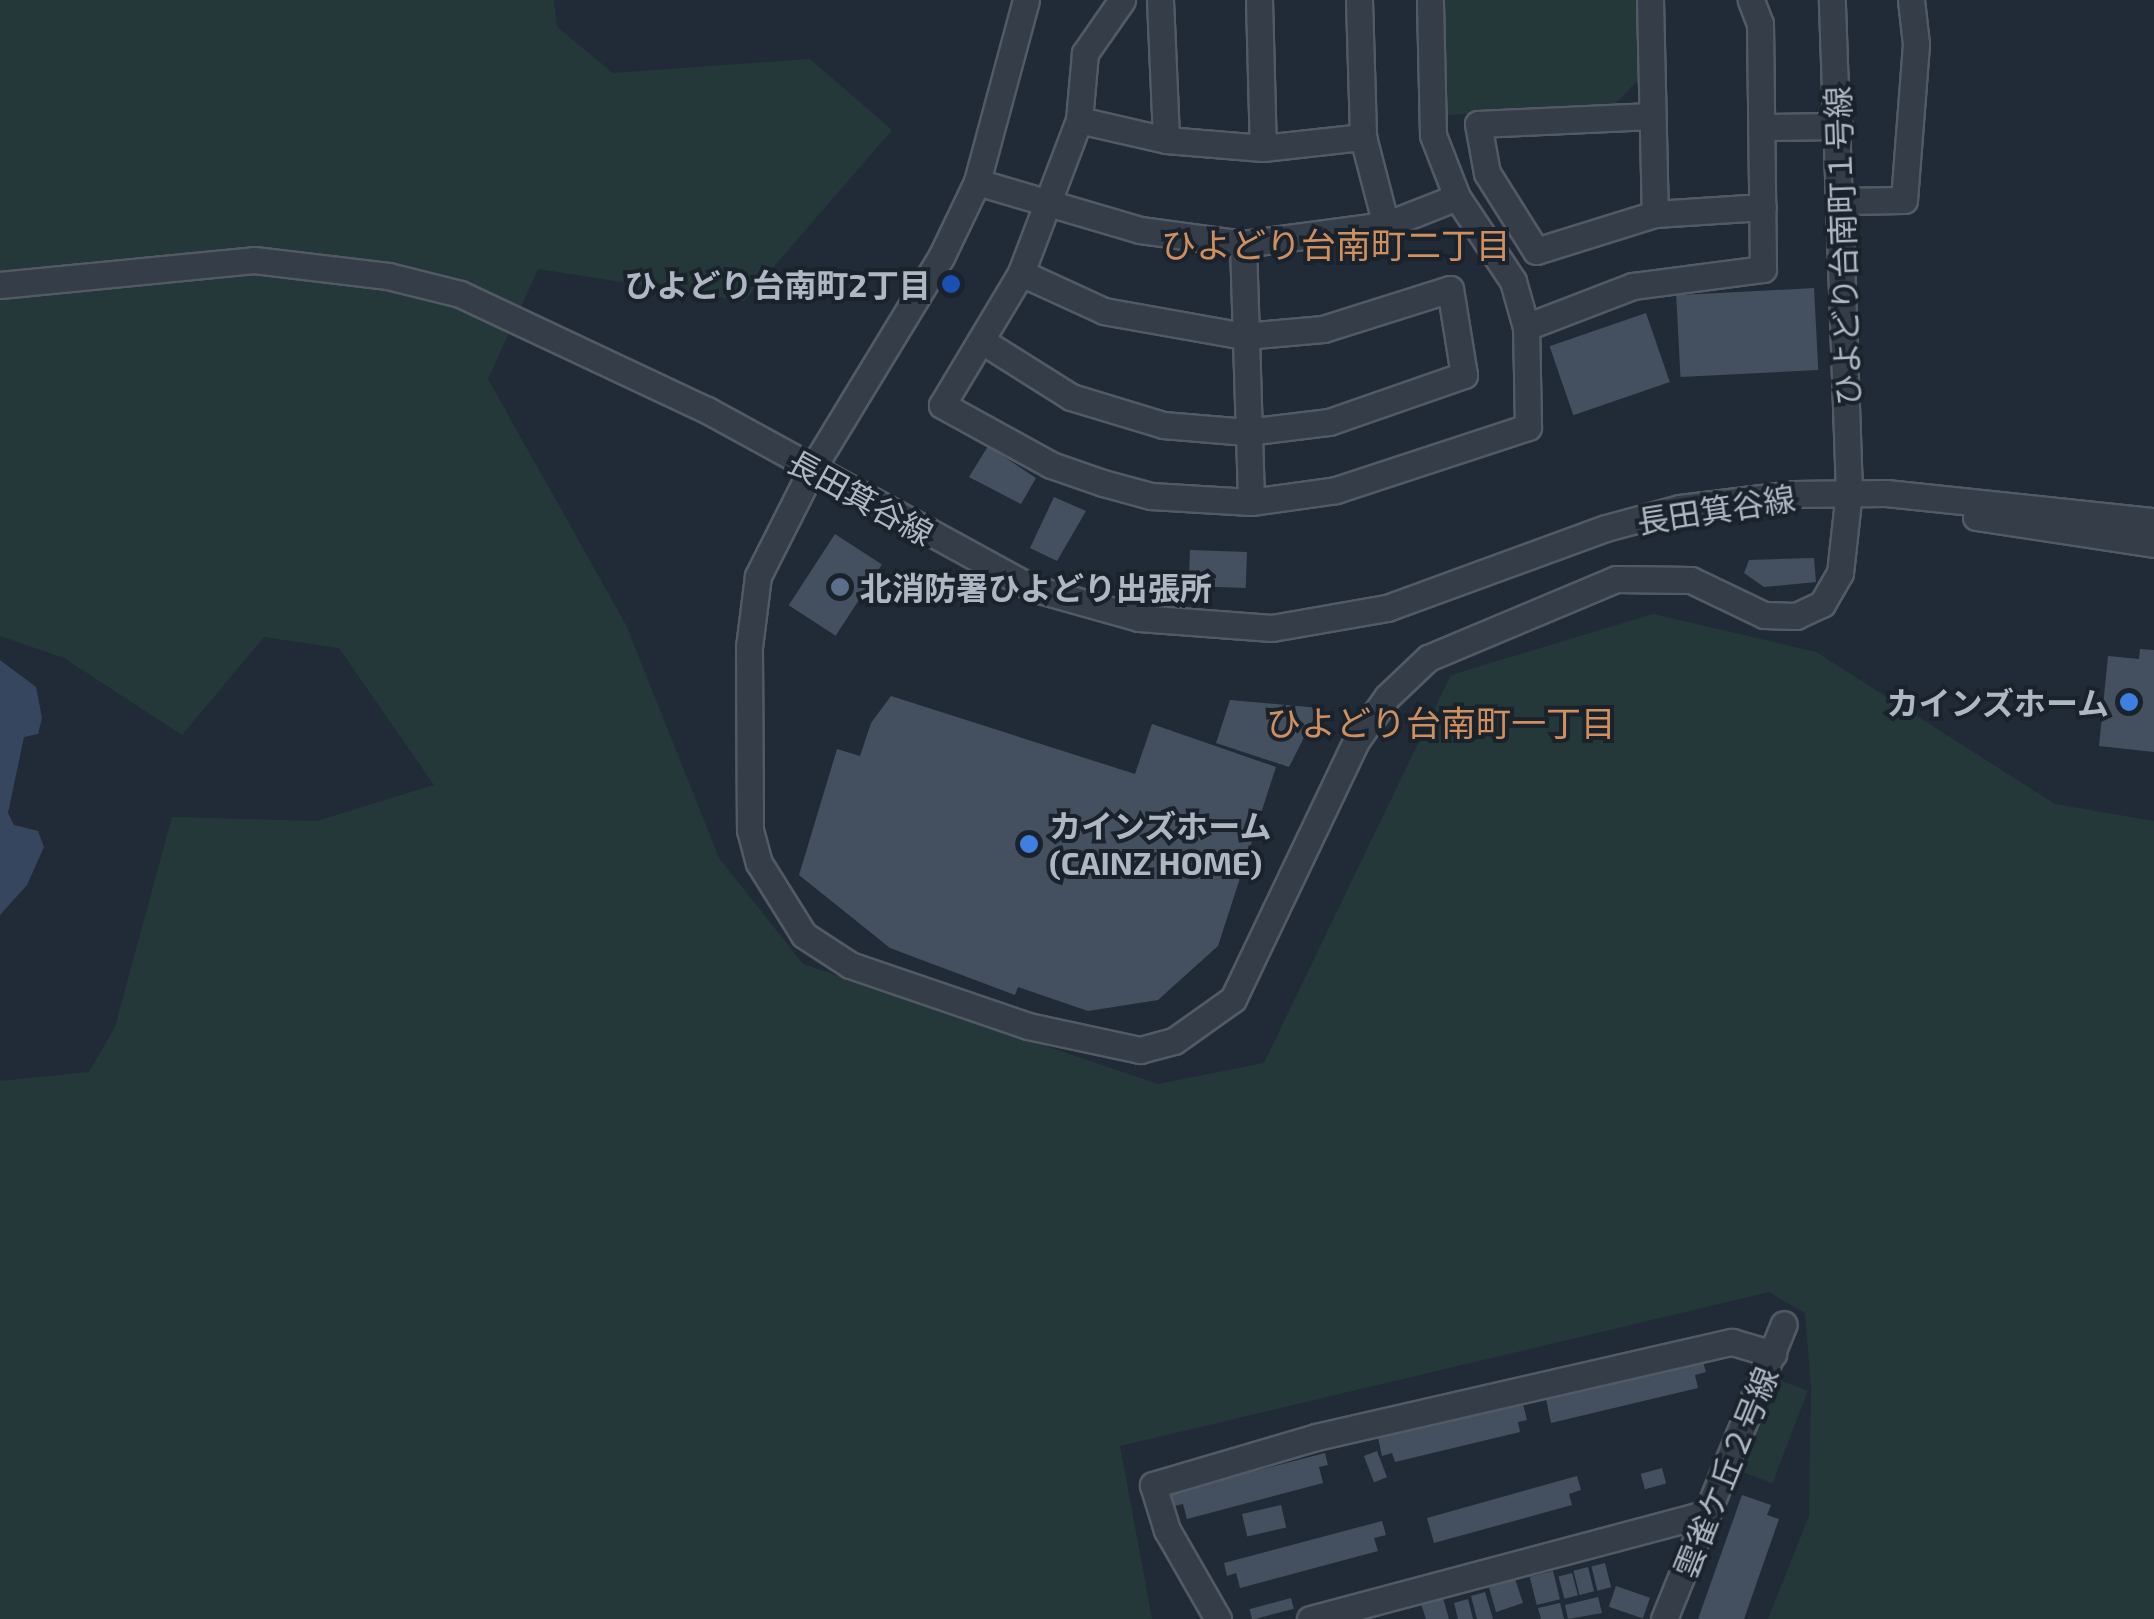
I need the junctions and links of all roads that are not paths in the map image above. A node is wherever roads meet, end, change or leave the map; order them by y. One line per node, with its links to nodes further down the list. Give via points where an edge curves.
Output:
1 (1026, 0): 18 (street)
2 (1122, 0): 12 (street, via 1085,53)
3 (1160, 0): 16 (street)
4 (1259, 0): 17 (street)
5 (1360, 0): 15 (street)
6 (1430, 0): 19 (street, via 1434,134)
7 (1650, 0): 11 (street)
8 (1751, 0): 13 (street, via 1760,24)
9 (1832, 0): 14 (street, ひよどり台南町１号線)
10 (1911, 0): 20 (street, via 1916,44 1904,200)
11 (1652, 116): 23 (street); 23 (street, via 1478,124 1488,173 1536,251)
12 (1078, 120): 16 (street); 21 (street)
13 (1764, 126): 14 (street); 22 (street)
14 (1839, 126): 20 (street, ひよどり台南町１号線)
15 (1363, 136): 17 (street); 24 (street)
16 (1166, 140): 17 (street)
17 (1263, 148)
18 (978, 182): 21 (street); 32 (street, via 941,257)
19 (1456, 196): 24 (street); 28 (street, via 1513,281)
20 (1842, 200): 33 (street, ひよどり台南町１号線)
21 (1049, 207): 25 (street, via 1140,230); 26 (street)
22 (1763, 207): 23 (street); 28 (street, via 1763,269 1633,286)
23 (1656, 214)
24 (1386, 225): 25 (street)
25 (1243, 244): 29 (street)
26 (1021, 273): 29 (street, via 1104,311); 30 (street)
27 (0, 285): 32 (street, 長田箕谷線, via 254,260 388,276 460,294 708,410)
28 (1526, 327): 34 (street, via 1528,427 1336,490)
29 (1244, 336): 31 (street); 31 (street, via 1323,329 1450,289 1464,375 1329,422)
30 (982, 341): 31 (street, via 1071,397 1163,425); 34 (street, via 942,405 1051,465 1103,483 1151,496)
31 (1247, 432): 34 (street)
32 (811, 470): 33 (street, 長田箕谷線, via 1032,588 1139,618 1215,627 1272,628 1387,608 1680,508); 33 (street, ひよどり台南町１号線, via 758,576 748,647 750,830 776,896 804,935 850,965 1028,1026 1140,1050 1174,1041 1233,999 1356,741 1387,697 1428,658 1616,578 1691,580 1764,615 1796,616 1822,604 1840,572)
33 (1849, 492): 35 (street, 長田箕谷線); 36 (street, 長田箕谷線, via 2062,534)
34 (1251, 502)
35 (2154, 521)
36 (2154, 544)
37 (1784, 1324): 38 (street, 雲雀ケ丘２号線)
38 (1773, 1354): 39 (street, 雲雀ケ丘２号線); 40 (street, via 1732,1342 1316,1437 1153,1484 1167,1530)
39 (1707, 1513): 41 (street); 42 (street, 雲雀ケ丘２号線)
40 (1218, 1619)
41 (1310, 1619)
42 (1664, 1619)

